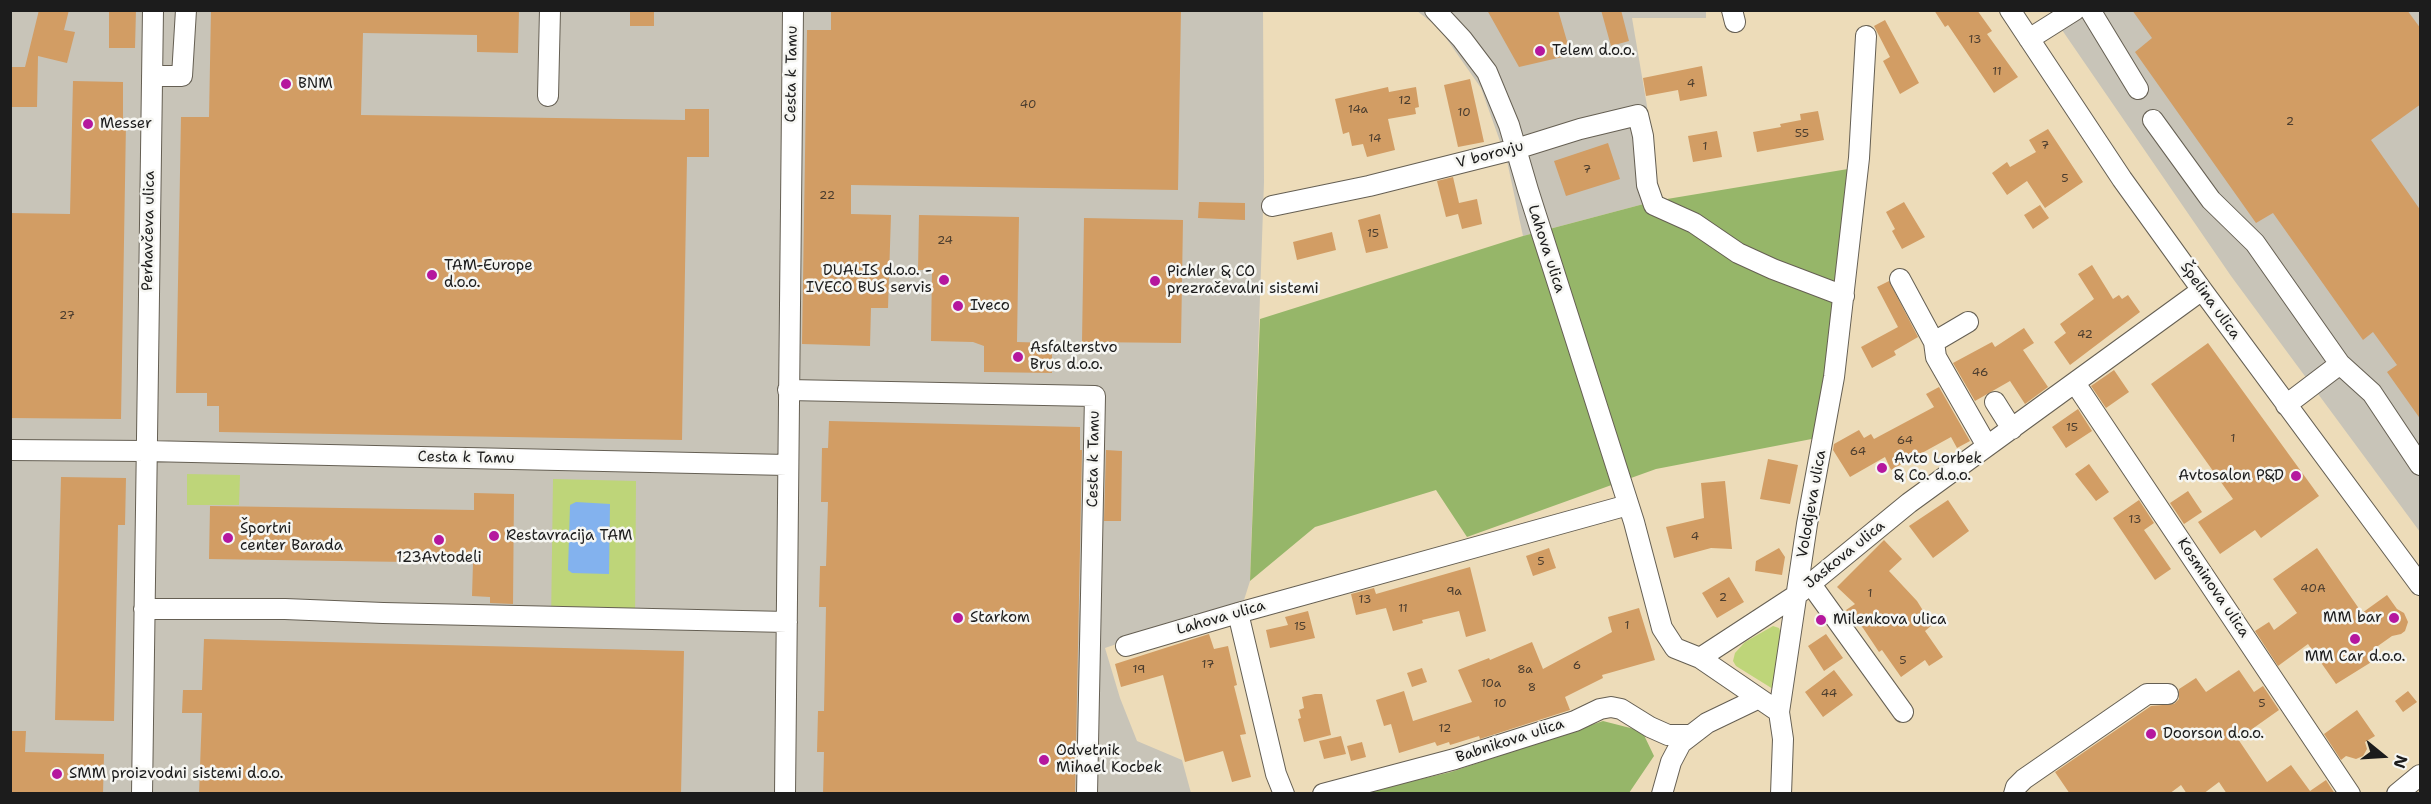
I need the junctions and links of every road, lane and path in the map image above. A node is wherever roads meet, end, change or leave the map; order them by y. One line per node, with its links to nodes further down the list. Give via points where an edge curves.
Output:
1 (153, 10): 11 (street, Perhavčeva ulica)
2 (186, 10): 11 (street, via 182,76)
3 (550, 10): 13 (street)
4 (793, 10): 24 (street, Cesta k Tamu)
5 (1435, 10): 15 (street, Lahova ulica, via 1486,72)
6 (2010, 10): 10 (street, Špelina ulica)
7 (2075, 10): 10 (street)
8 (2090, 10): 12 (street)
9 (1866, 36): 19 (street, Volodjeva ulica, via 1859,158)
10 (2029, 39): 18 (street, Špelina ulica)
11 (152, 76): 30 (street, Perhavčeva ulica)
12 (2138, 89)
13 (548, 96)
14 (2153, 120): 22 (street, via 2211,200 2254,243)
15 (1516, 149): 16 (street, V borovju); 19 (street, V borovju, via 1638,115 1647,185 1654,205 1694,223 1738,253); 33 (street, Lahova ulica)
16 (1272, 206)
17 (1900, 279): 21 (street)
18 (2202, 290): 23 (street, Jaskova ulica); 26 (street, Špelina ulica)
19 (1844, 296): 35 (street, Volodjeva ulica, via 1834,377 1807,524)
20 (1968, 322): 21 (street)
21 (1934, 342): 28 (street, via 1936,357)
22 (2340, 364): 26 (street); 32 (street, via 2372,393)
23 (2075, 382): 27 (street, Jaskova ulica); 55 (street, Kosminova ulica)
24 (788, 390): 31 (street, Cesta k Tamu); 49 (street, Cesta k Tamu, via 1095,396)
25 (1995, 402): 27 (street)
26 (2286, 405): 34 (street, Špelina ulica)
27 (2012, 429): 28 (street, Jaskova ulica)
28 (1987, 446): 35 (street, Jaskova ulica)
29 (10, 450): 30 (street)
30 (146, 451): 31 (street, Cesta k Tamu); 36 (street, Perhavčeva ulica)
31 (787, 465): 38 (street, Cesta k Tamu)
32 (2421, 465)
33 (1628, 505): 37 (street, Lahova ulica); 40 (street, Lahova ulica, via 1668,639 1675,648)
34 (2421, 585)
35 (1804, 588): 40 (street, Jaskova ulica); 43 (street, Volodjeva ulica); 44 (street)
36 (144, 609): 38 (street); 47 (street, Perhavčeva ulica)
37 (1238, 613): 39 (street, Lahova ulica); 50 (street, via 1273,763)
38 (788, 622): 48 (street, Cesta k Tamu)
39 (1126, 646)
40 (1700, 658): 42 (street)
41 (2168, 694): 54 (street, via 2147,694 2024,778)
42 (1757, 699): 43 (street); 45 (street)
43 (1779, 712): 53 (street, Volodjeva ulica, via 1784,739)
44 (1903, 712)
45 (1691, 735): 51 (street, Babnikova ulica, via 1668,735 1620,709 1600,708 1575,721 1455,759); 52 (street, via 1681,743 1671,762)
46 (2421, 775): 56 (street)
47 (142, 794)
48 (784, 794)
49 (1087, 794)
50 (1284, 794)
51 (1323, 794)
52 (1662, 794)
53 (1781, 794)
54 (2013, 794)
55 (2350, 794)
56 (2397, 794)

